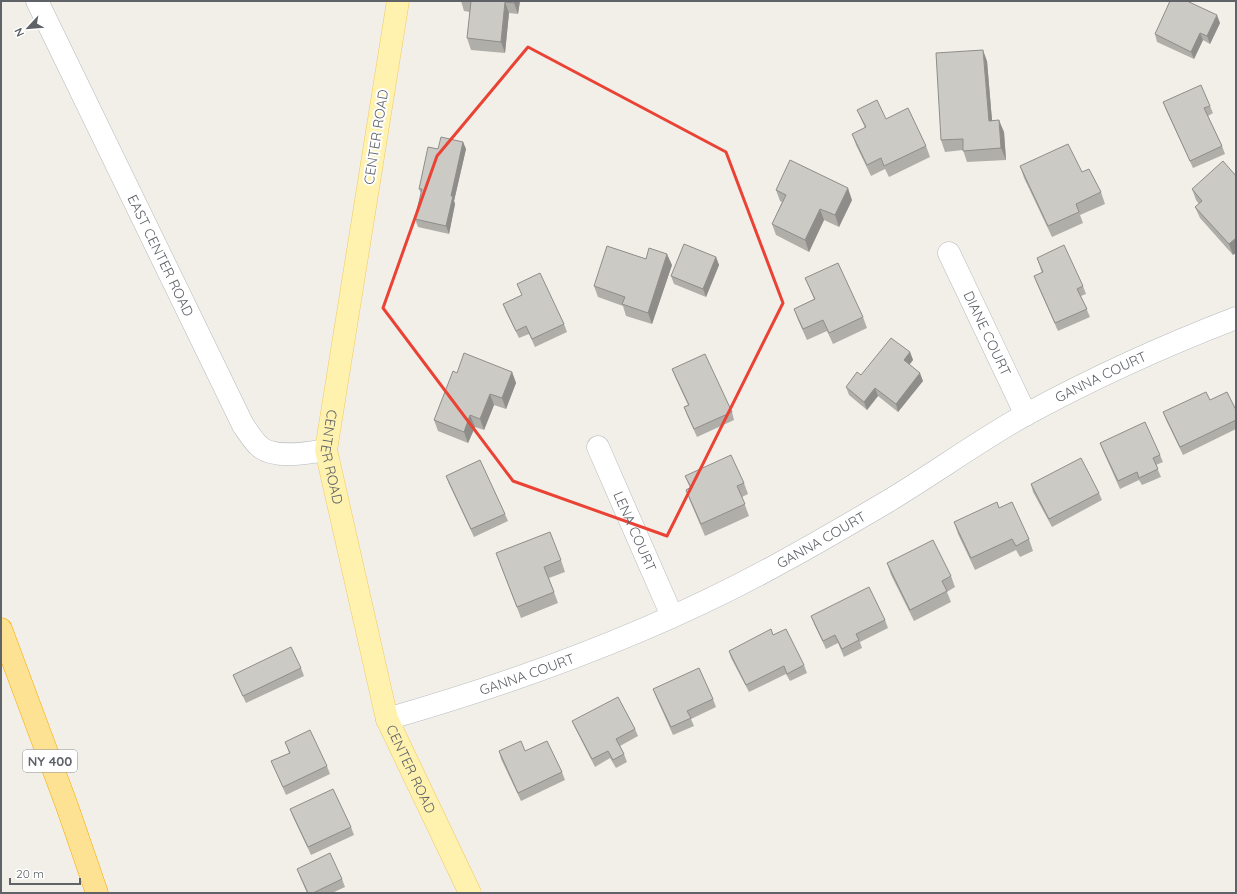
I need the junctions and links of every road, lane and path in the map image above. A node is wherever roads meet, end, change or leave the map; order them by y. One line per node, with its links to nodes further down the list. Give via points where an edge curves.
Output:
1 (37, 1): 7 (street, EAST CENTER ROAD, via 243,425 259,447 276,454)
2 (398, 1): 7 (main road, CENTER ROAD)
3 (949, 253): 5 (street, DIANE COURT)
4 (1236, 318): 5 (street, GANNA COURT, via 1104,374)
5 (1026, 415): 8 (street, GANNA COURT, via 885,503 787,559)
6 (598, 447): 8 (street, LENA COURT)
7 (326, 450): 10 (main road, CENTER ROAD)
8 (672, 616): 10 (street, GANNA COURT, via 560,663)
9 (1, 629): 11 (highway, NY 400)
10 (387, 719): 12 (main road, CENTER ROAD)
11 (97, 893)
12 (470, 893)

